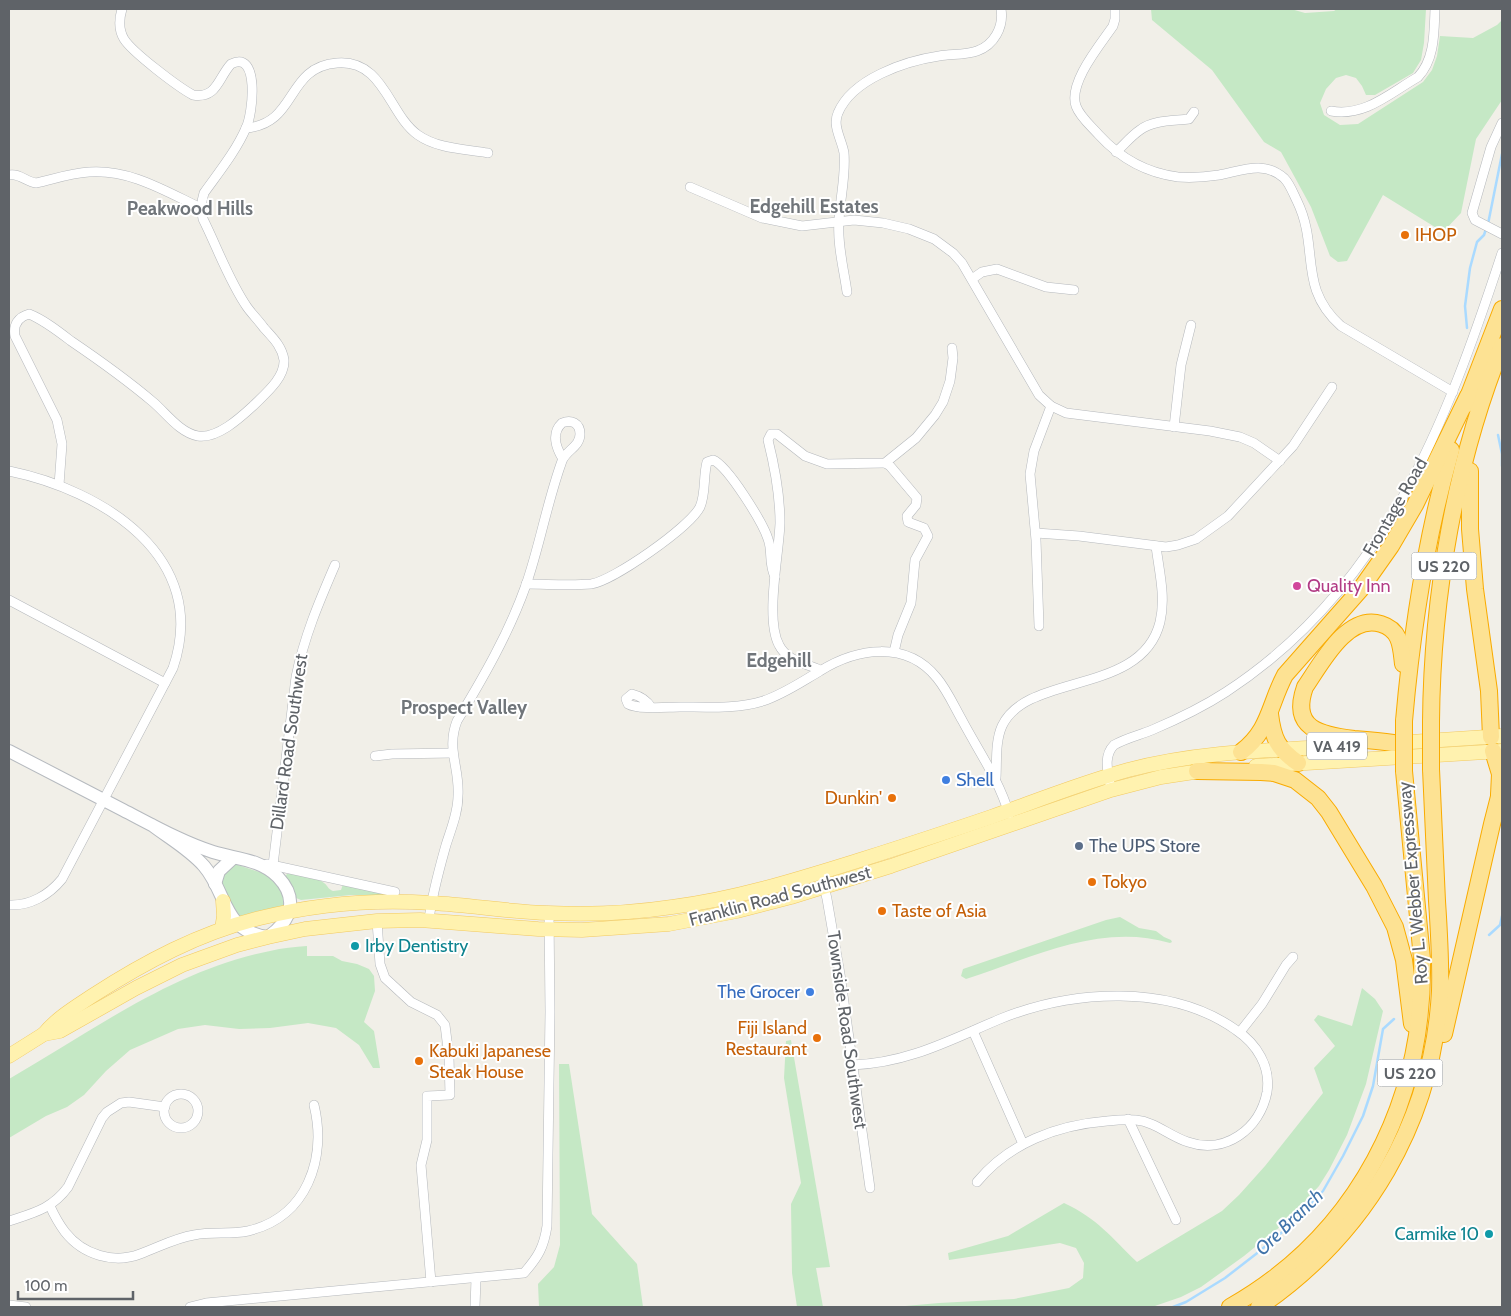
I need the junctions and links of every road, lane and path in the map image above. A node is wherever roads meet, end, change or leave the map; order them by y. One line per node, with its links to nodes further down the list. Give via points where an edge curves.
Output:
1 (122, 9): 8 (street, via 121,32 129,46 193,95 210,93 231,64 245,63 250,72 252,94)
2 (1001, 9): 14 (street, via 1000,28 985,47 922,59 876,75 859,86 841,108 836,120 845,164)
3 (1115, 9): 9 (street, via 1113,26 1077,82 1074,98 1080,114)
4 (1435, 9): 6 (street, via 1431,51 1418,77 1370,106 1349,113)
5 (1194, 112): 9 (street, via 1189,119 1157,123 1140,130)
6 (1331, 112)
7 (1502, 123): 15 (street, via 1491,147 1472,213 1475,220)
8 (246, 128): 10 (street, via 264,125 279,115 309,74 327,65 343,63 363,69 375,78 406,123 424,139 441,146); 13 (street, via 204,194)
9 (1116, 152): 25 (street, via 1142,167 1179,177 1218,175 1254,167 1277,173 1290,187 1302,211 1315,289 1327,312 1341,326)
10 (488, 153)
11 (9, 175): 13 (street, via 16,174 36,183 89,172 121,174 135,177)
12 (690, 186): 14 (street, via 762,218 802,226)
13 (201, 208): 33 (street, via 203,219 240,295 282,351 283,365 279,378 235,421 217,432 198,436 185,430 108,367 27,314 17,321 15,336 57,420 62,444)
14 (839, 222): 17 (street, via 883,223 922,233 953,254); 19 (street)
15 (1498, 232)
16 (1502, 253): 25 (street, Frontage Road)
17 (972, 279): 18 (street, via 982,272 997,269 1046,286); 26 (street, via 1039,395)
18 (1074, 290)
19 (848, 292)
20 (1502, 309): 25 (highway, US 220)
21 (1191, 325): 28 (street, via 1181,365)
22 (1502, 346): 27 (highway, US 220)
23 (952, 348): 31 (street, via 950,381 939,408 916,438)
24 (1332, 387): 30 (street, via 1301,437)
25 (1460, 394): 44 (highway, Roy L. Webber Expressway / US 220, via 1454,440 1433,518); 48 (highway, via 1418,498 1391,546 1360,590 1285,675); 58 (street, Frontage Road, via 1398,507 1360,566 1325,609 1277,654 1227,692 1180,718 1114,745 1107,755)
26 (1050, 406): 28 (street, via 1066,414); 34 (street, via 1031,462)
27 (1478, 414): 45 (highway, via 1470,467 1470,528); 91 (highway, Roy L. Webber Expressway / US 220, bridge, via 1460,481 1442,578 1432,674 1431,769 1440,992)
28 (1174, 427): 30 (street, via 1247,440)
29 (562, 459): 38 (street)
30 (1280, 461): 35 (street, via 1228,516 1208,532 1191,542)
31 (885, 463): 37 (street, via 826,464 805,456 774,434 769,437 780,494); 41 (street, via 917,498 916,505 907,516 908,522 924,528 928,536 915,560 911,603)
32 (9, 471): 33 (street)
33 (59, 486): 43 (street, via 103,506 130,525 153,550 172,581 181,626 177,654)
34 (1036, 533): 35 (street); 40 (street)
35 (1156, 546): 59 (street, via 1163,598 1160,622 1151,643 1134,660 1120,668 1032,699 1012,712 999,733)
36 (335, 565): 68 (street, Dillard Road Southwest, via 299,660)
37 (775, 577): 38 (street, via 767,534 758,517 726,471 710,460 706,466 702,500 695,515 637,560 611,577 592,584); 42 (street, via 773,607 779,645 792,659)
38 (526, 584): 54 (street, via 506,632 457,720 452,740)
39 (9, 600): 43 (street)
40 (1039, 626)
41 (894, 652): 42 (street, via 865,653); 59 (street, via 917,660 938,679)
42 (820, 670): 46 (street, via 780,694 748,705)
43 (165, 683): 62 (street)
44 (1407, 684): 49 (highway, via 1403,653 1395,632 1383,624 1367,622 1343,636 1302,696 1304,720 1314,730 1333,736); 89 (highway, Roy L. Webber Expressway / US 220, bridge, via 1404,771 1422,959 1421,1010)
45 (1489, 694): 47 (highway); 50 (highway)
46 (651, 707)
47 (1502, 710)
48 (1270, 714): 51 (highway, via 1273,734); 53 (highway, via 1255,740)
49 (1393, 743): 50 (main road, VA 419); 51 (main road, VA 419)
50 (1497, 744): 56 (main road, Franklin Road Southwest); 61 (highway)
51 (1282, 750): 53 (main road, VA 419); 56 (highway)
52 (9, 751): 62 (street)
53 (1241, 752): 58 (main road, Franklin Road Southwest, via 1174,760)
54 (453, 753): 55 (street); 74 (street, via 458,799)
55 (375, 756)
56 (1298, 763): 57 (main road, Franklin Road Southwest)
57 (1197, 771): 60 (main road, Franklin Road Southwest); 89 (highway, via 1261,772 1285,776 1308,789 1323,805 1374,886 1399,940 1409,991)
58 (1109, 776): 60 (street, Frontage Road); 63 (main road, Franklin Road Southwest)
59 (996, 778): 63 (street)
60 (1111, 790): 65 (main road, Franklin Road Southwest)
61 (1500, 790): 91 (highway, via 1443,1037)
62 (104, 800): 64 (street); 75 (street, via 55,887 38,899)
63 (1008, 811): 65 (street); 69 (main road, Franklin Road Southwest)
64 (152, 825): 66 (street); 70 (street, via 196,857)
65 (1013, 825): 71 (main road, Franklin Road Southwest)
66 (233, 858): 67 (street); 70 (street, via 219,871)
67 (255, 862): 68 (street); 76 (street, via 271,870 285,884 291,902)
68 (272, 865): 72 (street)
69 (821, 872): 71 (street, Townside Road Southwest); 77 (main road, Franklin Road Southwest, via 672,908 603,914)
70 (216, 884): 73 (street)
71 (825, 887): 82 (main road, Franklin Road Southwest, via 737,911 670,924); 90 (street, Townside Road Southwest)
72 (395, 892)
73 (223, 901): 80 (street); 81 (main road)
74 (431, 902): 76 (main road, Franklin Road Southwest, via 349,903); 77 (main road, Franklin Road Southwest); 79 (street)
75 (9, 905)
76 (290, 912): 80 (main road, Franklin Road Southwest); 83 (street, via 282,925)
77 (549, 914): 82 (street)
78 (377, 920): 79 (main road, Franklin Road Southwest); 83 (main road, Franklin Road Southwest); 102 (street, via 380,964 385,978 411,1002 437,1015 445,1025 450,1094 427,1096 427,1140 421,1165)
79 (428, 920): 82 (main road, Franklin Road Southwest)
80 (237, 925): 81 (main road, Franklin Road Southwest); 83 (street, via 251,933)
81 (222, 929): 87 (main road, Franklin Road Southwest, via 137,968 59,1018)
82 (549, 929): 101 (street, via 545,1238 539,1254 524,1273)
83 (268, 936): 87 (main road, Franklin Road Southwest, via 182,965 60,1031)
84 (1293, 957): 86 (street)
85 (974, 1031): 86 (street, via 1031,1008 1082,999 1139,996 1180,1003); 90 (street, via 908,1057); 95 (street)
86 (1240, 1032): 94 (street, via 1261,1058 1267,1080 1264,1104 1245,1132 1222,1144 1200,1145 1148,1122)
87 (44, 1034): 88 (main road, Franklin Road Southwest)
88 (9, 1056)
89 (1414, 1060): 107 (highway, Roy L. Webber Expressway / US 220, via 1399,1110 1373,1164 1348,1203 1304,1253)
90 (852, 1065): 97 (street, Townside Road Southwest)
91 (1422, 1092): 108 (highway, Roy L. Webber Expressway / US 220, via 1394,1160 1360,1212 1319,1260)
92 (314, 1104): 98 (street, via 318,1144 310,1180 294,1205 259,1228 234,1233 196,1234 128,1258 108,1257 89,1251 72,1240)
93 (165, 1107): 98 (street, via 129,1102 107,1112 68,1187)
94 (1128, 1119): 95 (street, via 1075,1125); 99 (street)
95 (1023, 1144): 96 (street, via 996,1162)
96 (977, 1182)
97 (870, 1188)
98 (50, 1206): 100 (street)
99 (1176, 1220)
100 (9, 1221)
101 (476, 1279): 102 (street); 106 (street)
102 (431, 1282): 105 (street)
103 (9, 1305): 104 (street)
104 (26, 1307)
105 (190, 1307)
106 (475, 1307)
107 (1230, 1307)
108 (1259, 1307)

